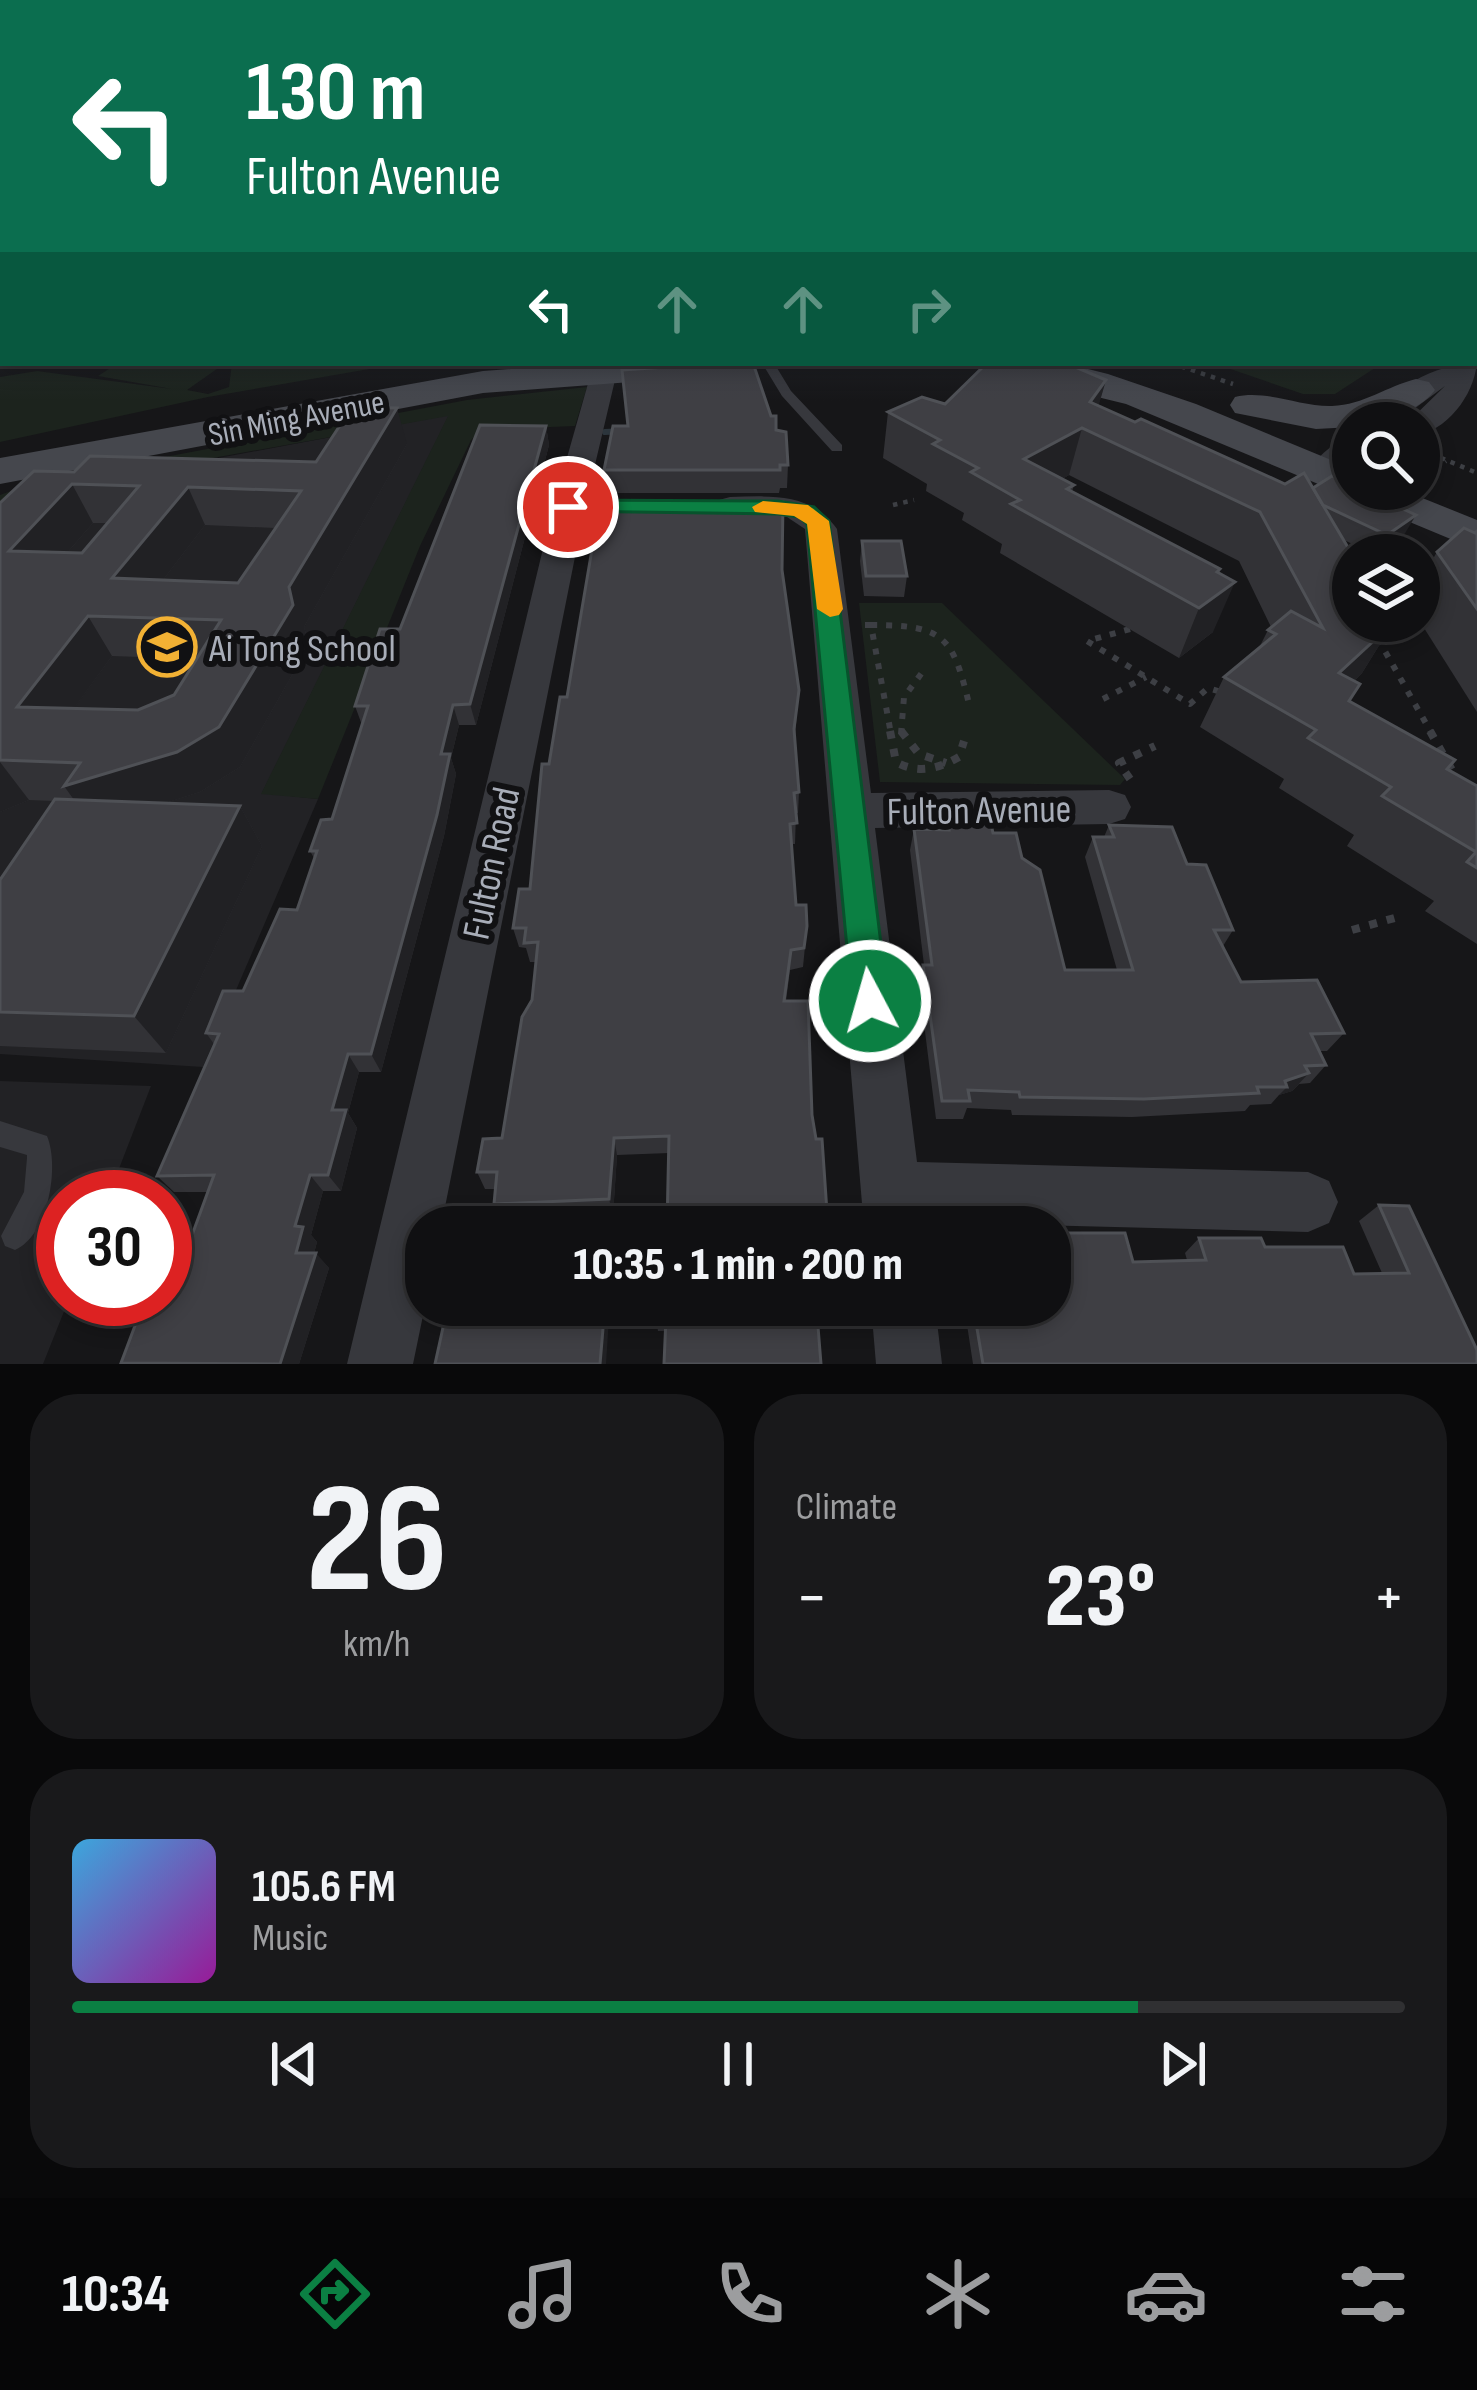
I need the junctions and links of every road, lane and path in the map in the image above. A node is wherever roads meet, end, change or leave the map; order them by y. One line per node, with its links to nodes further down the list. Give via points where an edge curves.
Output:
1 (478, 366): 15 (main road, Sin Ming Avenue)
2 (602, 366): 15 (main road, Sin Ming Avenue); 46 (street, Fulton Road, via 592,507)
3 (770, 366): 10 (lane)
4 (1024, 366): 13 (main road)
5 (1132, 366): 7 (main road)
6 (1475, 366): 8 (street)
7 (1249, 406): 9 (main road); 12 (main road)
8 (1440, 415)
9 (1332, 419)
10 (837, 448)
11 (1440, 449): 16 (path)
12 (1332, 453)
13 (1332, 458)
14 (1440, 458): 19 (main road)
15 (13, 464): 17 (main road)
16 (1477, 473)
17 (0, 483)
18 (914, 500): 20 (path)
19 (1477, 505)
20 (893, 506)
21 (685, 507): 37 (street, Fulton Avenue, via 790,508 818,521)
22 (1432, 510): 23 (main road)
23 (1477, 536)
24 (1130, 629): 27 (path, via 1087,641)
25 (1380, 642): 35 (path, via 1462,788)
26 (924, 670): 34 (path, via 904,698 901,734 919,754)
27 (1146, 677): 28 (path, via 1190,704 1208,688); 29 (path)
28 (1239, 691)
29 (1103, 699)
30 (970, 708): 34 (path, via 945,635 914,625 866,625 896,762 925,770)
31 (964, 741): 34 (path)
32 (1155, 746): 33 (path)
33 (1119, 763)
34 (948, 764)
35 (1446, 786)
36 (1109, 807): 37 (street, Fulton Avenue)
37 (849, 811): 42 (street, Fulton Avenue)
38 (1398, 917): 39 (path)
39 (1352, 930)
40 (0, 1134): 44 (lane, via 38,1145 45,1171)
41 (1308, 1202): 43 (street, Fulton Avenue)
42 (893, 1206)
43 (1071, 1206)
44 (15, 1236)
45 (905, 1326): 47 (street)
46 (380, 1364)
47 (909, 1364)

